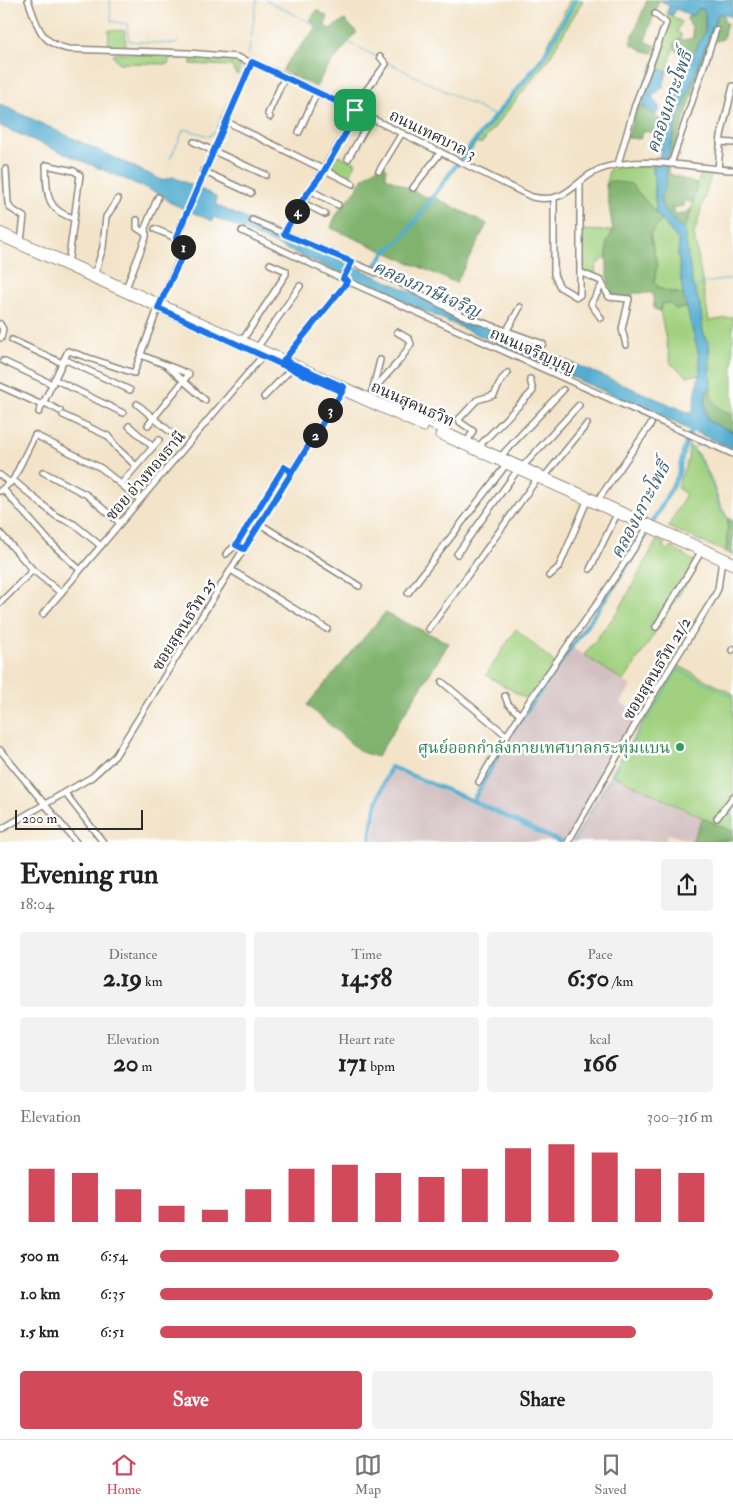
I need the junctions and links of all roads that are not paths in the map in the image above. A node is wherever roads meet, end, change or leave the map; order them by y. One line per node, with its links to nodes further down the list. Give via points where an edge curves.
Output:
1 (28, 0): 5 (street, ถนนเทศบาล 3, via 41,34 57,47 188,53 237,57)
2 (655, 14): 23 (street, via 666,23 635,105)
3 (716, 30): 24 (street)
4 (380, 57): 9 (street, via 386,64 358,100)
5 (252, 62): 6 (street, ถนนเทศบาล 3); 14 (street)
6 (285, 76): 8 (street, ถนนเทศบาล 3); 11 (street, via 268,114)
7 (733, 86): 10 (street)
8 (317, 92): 9 (street, ถนนเทศบาล 3); 15 (street)
9 (356, 111): 13 (street, ถนนเทศบาล 3); 28 (street)
10 (726, 116): 12 (street); 18 (street)
11 (270, 117)
12 (733, 117)
13 (372, 118): 16 (street, ถนนเทศบาล 3); 22 (street)
14 (225, 121): 20 (street); 28 (street)
15 (299, 132)
16 (402, 133): 21 (street, ถนนเทศบาล 3); 30 (street)
17 (194, 142): 20 (street)
18 (720, 142): 19 (street); 26 (street)
19 (733, 143)
20 (212, 150): 29 (street); 31 (street)
21 (441, 152): 34 (street); 39 (street, ถนนเทศบาล 3, via 532,197)
22 (348, 159)
23 (618, 164): 24 (street); 32 (street, via 599,170)
24 (670, 164): 26 (street)
25 (6, 169): 53 (street, via 8,203 24,217)
26 (718, 170): 27 (street)
27 (733, 170)
28 (324, 171): 33 (street); 35 (street)
29 (203, 172): 36 (street); 52 (street)
30 (379, 172)
31 (266, 175)
32 (580, 182): 39 (street); 58 (street)
33 (353, 184)
34 (413, 188)
35 (310, 190): 40 (street); 41 (street)
36 (251, 193)
37 (158, 197): 49 (street, via 145,228)
38 (118, 199): 59 (street, via 106,217 103,247)
39 (554, 200): 58 (street, via 556,279 560,287 579,297)
40 (301, 202): 42 (street); 50 (street)
41 (338, 205)
42 (325, 214)
43 (73, 218): 43 (street, via 80,175 74,170 46,166 50,202 56,210); 56 (street)
44 (137, 220): 49 (street, via 137,228)
45 (252, 220): 50 (street)
46 (155, 229): 52 (street)
47 (242, 230): 60 (street, ถนนเจริญบุญ)
48 (0, 231): 53 (main road, ถนนสุคนธวิท)
49 (147, 234): 63 (street)
50 (284, 234): 55 (street)
51 (0, 237): 54 (main road, ถนนสุคนธวิท)
52 (176, 238): 64 (street, via 182,242 184,252)
53 (21, 241): 54 (main road, ถนนสุคนธวิท)
54 (45, 254): 56 (main road, ถนนสุคนธวิท)
55 (351, 263): 60 (street); 69 (street, via 407,286 459,314)
56 (68, 264): 59 (main road, ถนนสุคนธวิท); 64 (main road, ถนนสุคนธวิท)
57 (270, 264): 72 (street, via 286,271 286,274)
58 (582, 273): 61 (street, via 598,279)
59 (95, 274): 63 (main road, ถนนสุคนธวิท)
60 (345, 279): 81 (street); 110 (street, ถนนเจริญบุญ)
61 (602, 285): 66 (street, via 591,304); 74 (street, via 609,297 629,299 622,329)
62 (300, 286): 75 (street)
63 (126, 288): 64 (main road, ถนนสุคนธวิท)
64 (159, 306): 72 (main road, ถนนสุคนธวิท); 77 (street)
65 (520, 307): 69 (street)
66 (601, 318)
67 (0, 324): 70 (street)
68 (397, 332): 92 (street, via 411,344)
69 (506, 332): 73 (street)
70 (1, 338)
71 (12, 340): 80 (street)
72 (241, 343): 75 (main road, ถนนสุคนธวิท); 76 (main road, ถนนสุคนธวิท)
73 (543, 344)
74 (626, 344)
75 (257, 348): 76 (main road, ถนนสุคนธวิท)
76 (264, 354): 81 (main road, ถนนสุคนธวิท); 123 (street, ซอย อ่างทองธานี)
77 (141, 355): 80 (street, via 134,373 71,350); 82 (street)
78 (380, 360): 92 (street)
79 (3, 361): 86 (street)
80 (63, 361): 86 (street); 90 (street)
81 (283, 362): 83 (main road, ถนนสุคนธวิท); 89 (main road, ถนนสุคนธวิท)
82 (165, 364): 87 (street); 87 (street, via 189,373)
83 (291, 369): 89 (main road, ถนนสุคนธวิท); 93 (street)
84 (508, 373): 107 (street, via 494,394 477,400 459,418 473,431)
85 (530, 379): 109 (street, via 533,391)
86 (53, 382): 95 (street); 99 (street)
87 (185, 382): 94 (street); 100 (street)
88 (0, 386): 95 (street)
89 (343, 389): 92 (main road, ถนนสุคนธวิท); 112 (main road, ถนนสุคนธวิท); 116 (street, ซอยสุคนธวิท 25)
90 (130, 390)
91 (563, 390): 111 (street)
92 (370, 394): 107 (main road, ถนนสุคนธวิท)
93 (264, 397)
94 (205, 400)
95 (43, 404): 98 (street); 113 (street, via 108,436)
96 (137, 404): 100 (street)
97 (579, 405): 114 (street)
98 (39, 412)
99 (123, 413)
100 (154, 418): 103 (street); 105 (street)
101 (587, 424): 118 (street)
102 (651, 424): 124 (street)
103 (148, 425)
104 (129, 426): 108 (street)
105 (174, 435)
106 (159, 440): 108 (street)
107 (467, 442): 109 (main road, ถนนสุคนธวิท)
108 (153, 447): 113 (street)
109 (478, 447): 111 (main road, ถนนสุคนธวิท)
110 (733, 454)
111 (500, 457): 114 (main road, ถนนสุคนธวิท)
112 (506, 465): 114 (main road, ถนนสุคนธวิท); 146 (street)
113 (136, 466): 121 (street)
114 (520, 467): 118 (main road, ถนนสุคนธวิท); 119 (main road, ถนนสุคนธวิท); 136 (street)
115 (43, 472): 127 (street, via 87,494)
116 (292, 472): 128 (street, ซอยสุคนธวิท 25); 131 (street, via 284,467)
117 (0, 475): 120 (street)
118 (544, 476): 124 (main road, ถนนสุคนธวิท)
119 (537, 479): 125 (main road, ถนนสุคนธวิท); 152 (street)
120 (12, 481): 121 (street, via 35,435 96,465); 122 (street); 132 (street)
121 (121, 484): 123 (street)
122 (2, 490): 142 (street)
123 (140, 500): 127 (street, ซอย อ่างทองธานี)
124 (598, 500): 137 (main road, ถนนสุคนธวิท)
125 (587, 501): 126 (main road, ถนนสุคนธวิท); 144 (street, via 558,566)
126 (617, 514): 129 (main road, ถนนสุคนธวิท); 140 (street)
127 (120, 523): 132 (street, ซอย อ่างทองธานี)
128 (260, 524): 133 (street, ซอยสุคนธวิท 25); 145 (street)
129 (647, 528): 134 (main road, ถนนสุคนธวิท); 155 (street, via 616,579)
130 (0, 533): 141 (street)
131 (236, 545): 133 (street); 135 (street)
132 (101, 546): 142 (street, ซอย อ่างทองธานี)
133 (244, 549): 143 (street, ซอยสุคนธวิท 25)
134 (701, 552): 137 (main road, ถนนสุคนธวิท); 150 (street)
135 (226, 554)
136 (456, 554)
137 (722, 559): 138 (main road, ถนนสุคนธวิท); 139 (main road, ถนนสุคนธวิท); 166 (street, ซอยสุคนธวิท 21/2, via 714,597 636,723)
138 (733, 561)
139 (733, 566)
140 (590, 569)
141 (33, 570): 147 (street); 148 (street)
142 (80, 570): 147 (street, ซอย อ่างทองธานี)
143 (231, 570): 151 (street); 159 (street, ซอยสุคนธวิท 25, via 116,756 92,777)
144 (550, 576)
145 (359, 586)
146 (408, 592)
147 (61, 593): 149 (street, ซอย อ่างทองธานี)
148 (0, 603)
149 (43, 614)
150 (656, 627)
151 (327, 629)
152 (429, 629)
153 (442, 682): 156 (street)
154 (505, 696): 155 (street, via 508,704)
155 (520, 715): 156 (street)
156 (506, 735): 158 (street)
157 (0, 750): 161 (street)
158 (479, 782)
159 (65, 793): 161 (street, ซอยสุคนธวิท 25); 165 (street)
160 (733, 797): 162 (street)
161 (44, 804): 163 (street, ซอยสุคนธวิท 25); 164 (street)
162 (717, 818)
163 (0, 830)
164 (76, 842)
165 (104, 842)
166 (568, 842)

